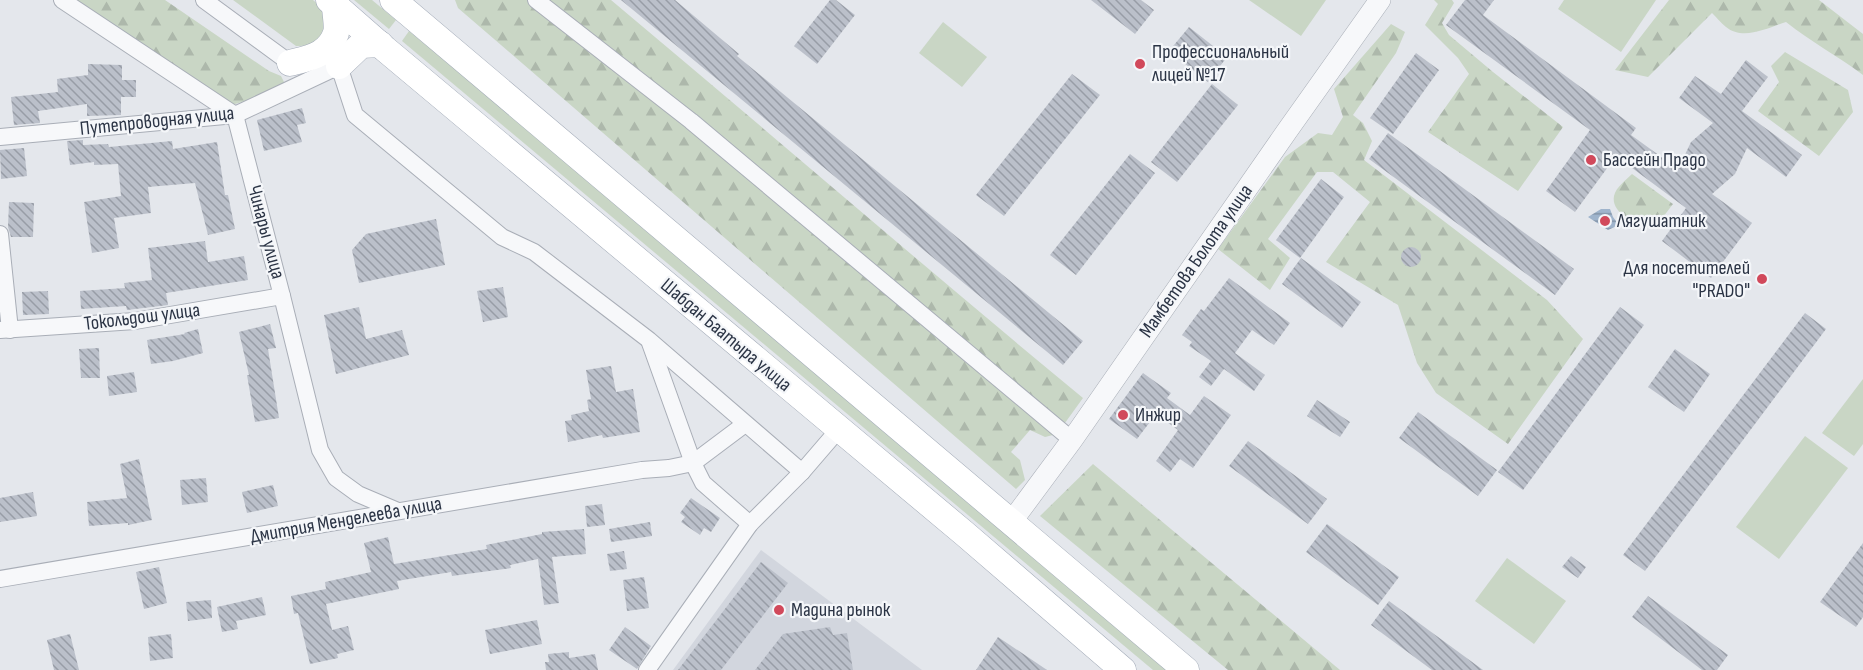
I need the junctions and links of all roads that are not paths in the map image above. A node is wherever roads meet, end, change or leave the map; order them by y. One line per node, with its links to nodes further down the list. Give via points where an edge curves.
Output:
1 (62, 0): 10 (street)
2 (204, 0): 8 (street)
3 (393, 0): 22 (main road, Шабдан Баатыра улица)
4 (536, 0): 18 (street, via 691,121)
5 (1380, 0): 18 (street, Мамбетова Болота улица)
6 (332, 2): 7 (main road, Шабдан Баатыра улица); 8 (main road, via 336,33 328,46 316,56)
7 (380, 44): 9 (main road, via 362,45); 17 (main road, Шабдан Баатыра улица)
8 (290, 63): 9 (street)
9 (339, 66): 10 (street, Путепроводная улица); 15 (street, via 355,115 502,237 534,252)
10 (235, 115): 11 (street, Путепроводная улица); 13 (street, Чинары улица)
11 (0, 137)
12 (0, 234): 14 (street)
13 (282, 296): 14 (street, Токольдош улица, via 135,321); 21 (street, Чинары улица, via 320,450 336,478 358,494)
14 (5, 330)
15 (649, 340): 16 (street); 19 (street)
16 (745, 424): 19 (street); 20 (street)
17 (839, 429): 20 (street); 26 (main road, Шабдан Баатыра улица)
18 (1072, 440): 22 (street, Мамбетова Болота улица)
19 (693, 463): 21 (street, Дмитрия Менделеева улица); 23 (street, via 703,483)
20 (802, 472): 23 (street)
21 (399, 511): 24 (street, Дмитрия Менделеева улица)
22 (1012, 521): 27 (main road, Шабдан Баатыра улица)
23 (750, 524): 25 (street)
24 (0, 579)
25 (647, 670)
26 (1123, 670)
27 (1186, 670)

